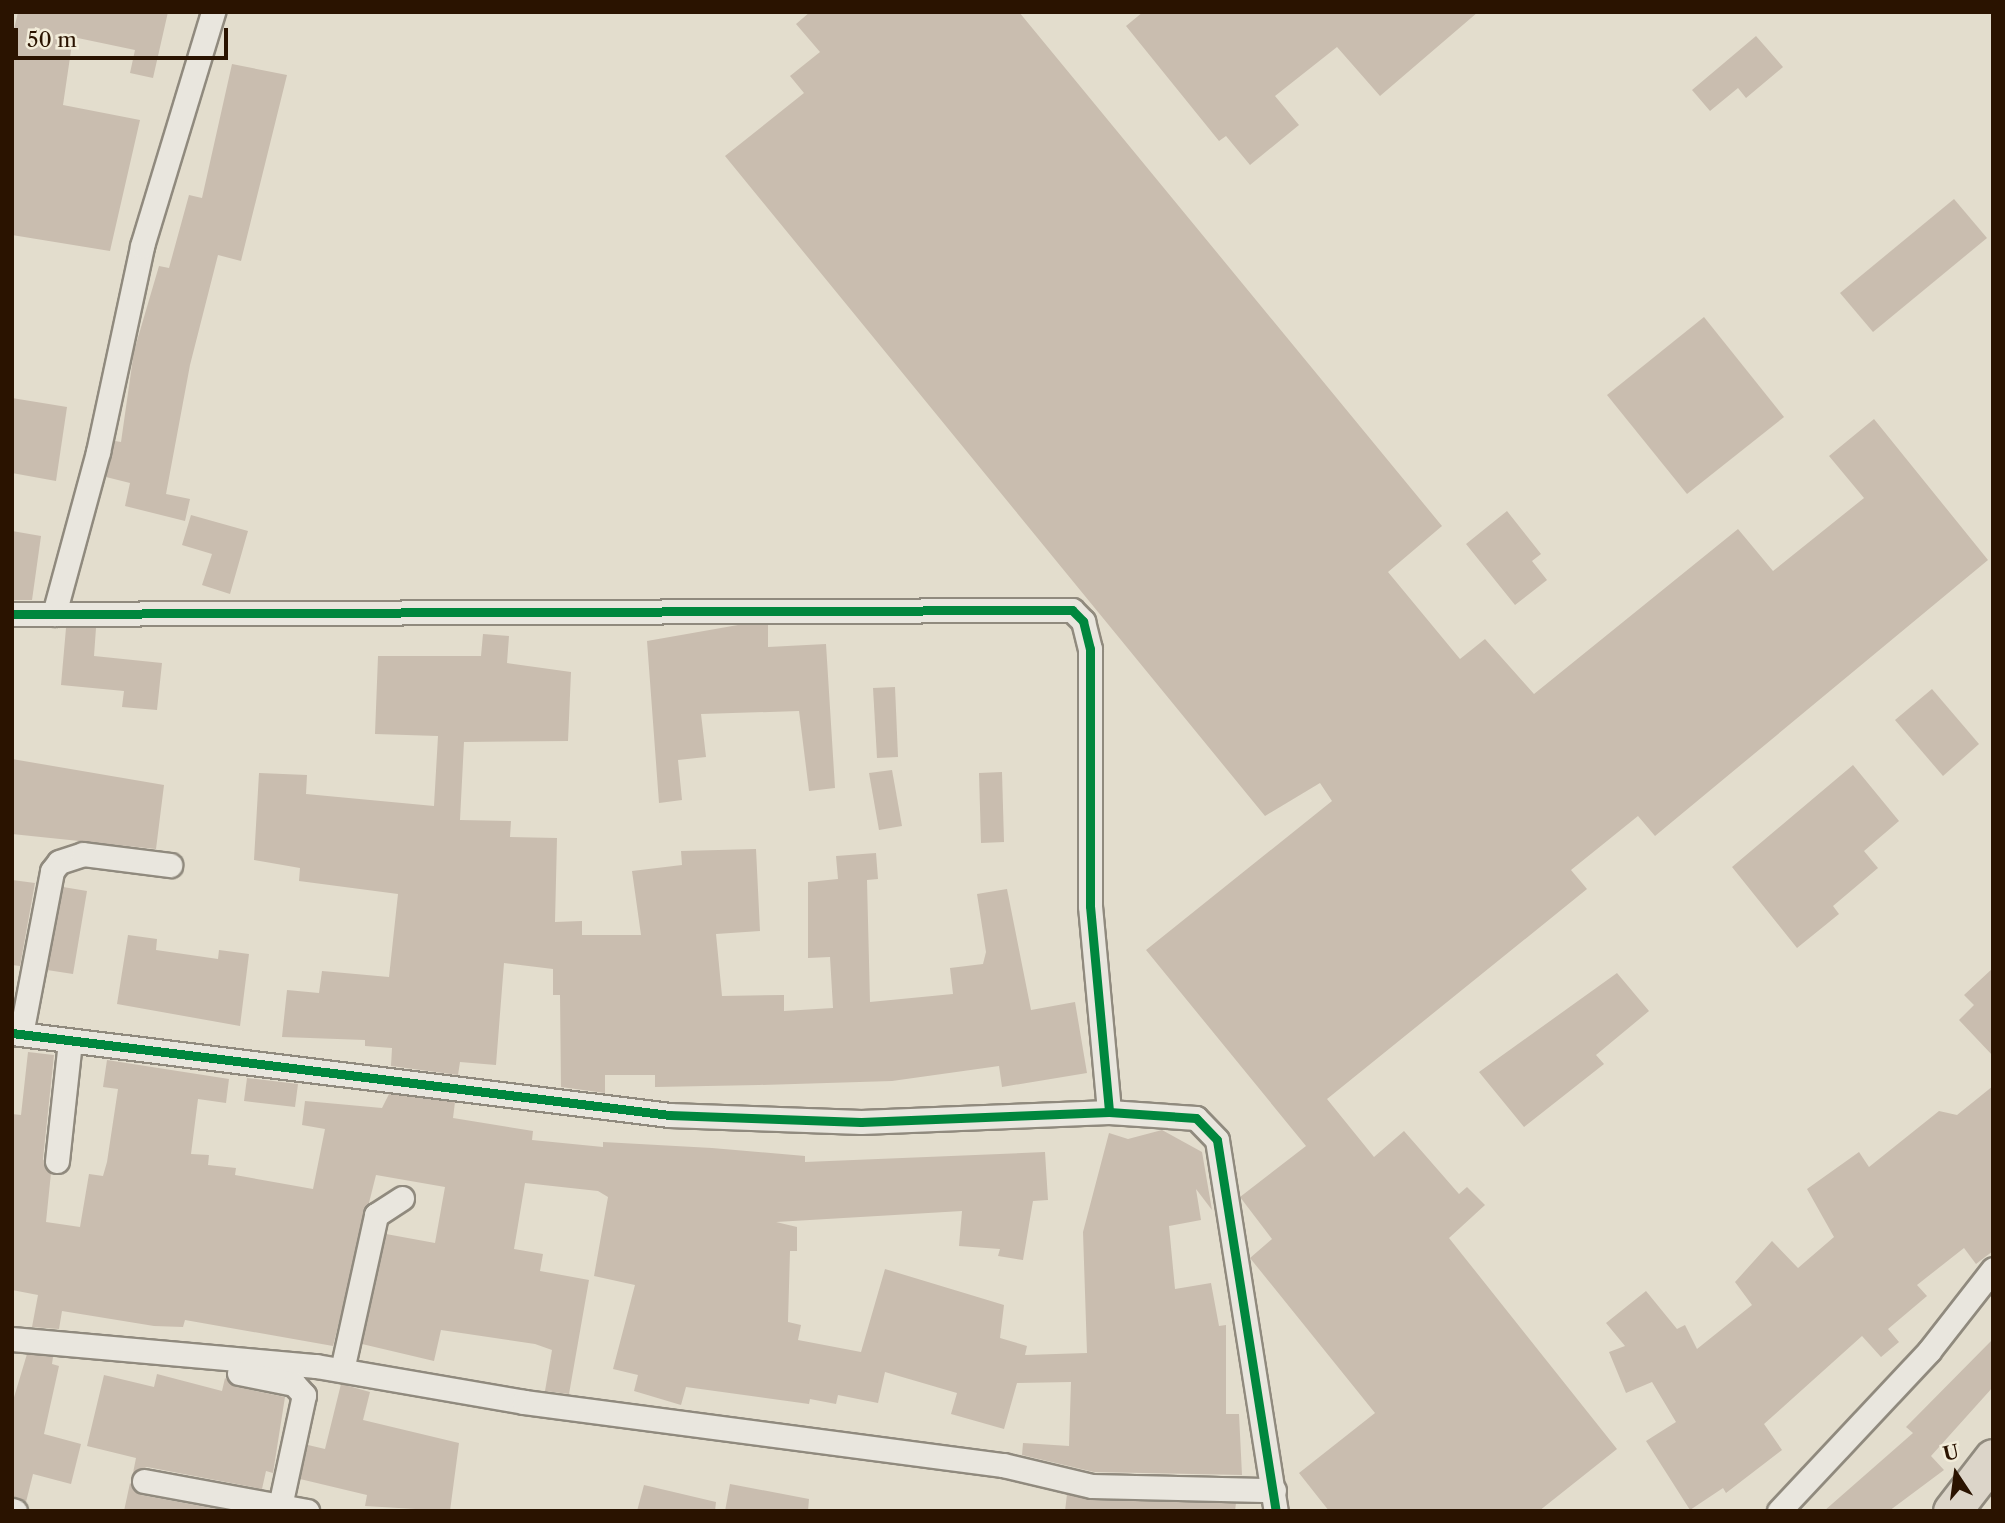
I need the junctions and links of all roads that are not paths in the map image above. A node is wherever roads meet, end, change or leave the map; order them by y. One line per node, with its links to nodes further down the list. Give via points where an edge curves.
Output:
1 (213, 12): 3 (street, via 142,246 98,453)
2 (12, 614): 3 (street)
3 (54, 614): 7 (street, via 1072,610 1083,621 1090,649 1090,906)
4 (170, 865): 5 (street, via 83,854 59,862 52,871)
5 (17, 1034): 6 (street)
6 (71, 1041): 7 (street, via 669,1115 920,1122); 8 (street)
7 (1109, 1112): 18 (street, via 1182,1114 1209,1128 1217,1140)
8 (57, 1161)
9 (402, 1198): 13 (street, via 376,1215)
10 (1993, 1269): 21 (street, via 1928,1350)
11 (12, 1339): 12 (street)
12 (316, 1366): 13 (street); 15 (street)
13 (342, 1370): 18 (street, via 551,1406 1003,1465 1092,1486)
14 (239, 1373): 15 (street)
15 (282, 1383): 19 (street, via 304,1395)
16 (1993, 1458): 22 (main road)
17 (144, 1481): 19 (street)
18 (1275, 1500)
19 (280, 1508): 20 (street)
20 (307, 1511)
21 (1779, 1511)
22 (1952, 1511)

